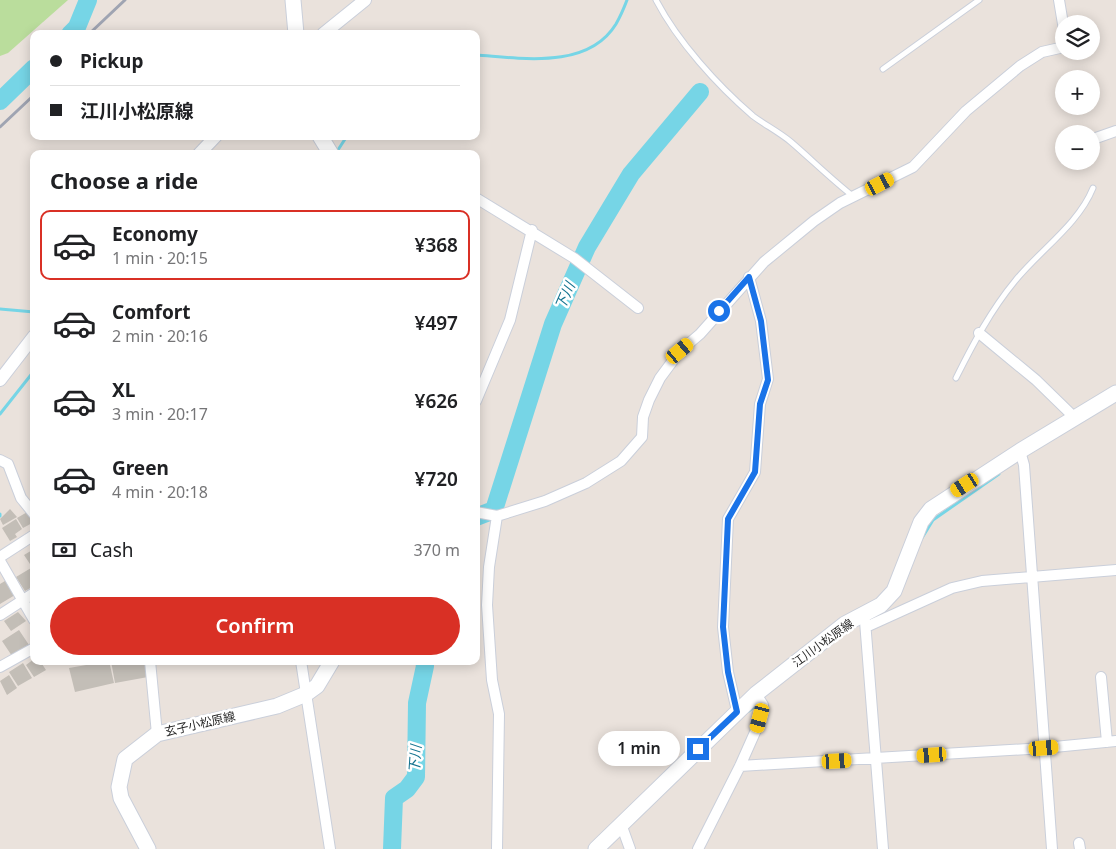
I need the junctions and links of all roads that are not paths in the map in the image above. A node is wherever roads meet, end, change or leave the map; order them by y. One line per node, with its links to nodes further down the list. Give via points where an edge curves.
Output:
1 (293, 0): 7 (main road)
2 (365, 0): 8 (street)
3 (656, 0): 16 (lane, via 671,28 753,116 790,141)
4 (979, 0): 10 (lane)
5 (1059, 0): 6 (street)
6 (1062, 15)
7 (296, 30)
8 (328, 30)
9 (1055, 49): 16 (street, via 1042,52 1020,66 966,111 913,167)
10 (883, 69)
11 (1116, 131): 12 (street)
12 (1100, 137)
13 (212, 140): 14 (street)
14 (203, 150)
15 (1093, 188): 21 (lane, via 1086,204 1015,280)
16 (854, 197): 19 (street, via 814,221)
17 (480, 200): 18 (street)
18 (532, 230): 20 (street); 25 (street, via 510,320)
19 (749, 277): 32 (street, via 700,334 680,351 660,378 643,417 642,437 621,461 562,494); 51 (street, via 761,321 768,380 760,404 755,472 728,519 723,627)
20 (638, 308)
21 (979, 333): 23 (lane); 27 (street, via 1036,380)
22 (30, 341): 24 (street)
23 (956, 378)
24 (0, 380)
25 (480, 391)
26 (1116, 393): 27 (main road, 江川小松原線)
27 (1074, 418): 28 (main road, 江川小松原線)
28 (1020, 451): 37 (street, via 1024,465); 42 (main road, 江川小松原線, via 931,509 921,522 894,591)
29 (0, 460): 30 (street, via 8,464 20,498)
30 (30, 509)
31 (480, 513): 32 (street)
32 (497, 516): 60 (street, via 487,605 492,680 499,714)
33 (30, 538): 34 (street)
34 (0, 557)
35 (0, 561): 39 (street)
36 (1116, 570): 37 (street)
37 (1032, 576): 42 (street, via 952,588); 54 (street)
38 (30, 596): 39 (street)
39 (23, 600): 40 (street); 41 (street)
40 (30, 613)
41 (0, 615)
42 (865, 621): 50 (main road, 江川小松原線, via 844,624); 55 (street)
43 (30, 650): 47 (street)
44 (150, 665): 52 (street)
45 (302, 665): 49 (street)
46 (330, 665): 49 (main road, 玄子小松原線, via 317,686)
47 (0, 668)
48 (1102, 676): 53 (street)
49 (306, 694): 52 (main road, 玄子小松原線, via 277,706); 59 (street)
50 (756, 694): 51 (main road, 江川小松原線); 56 (street, via 763,705)
51 (737, 712): 57 (main road, 江川小松原線)
52 (157, 734): 58 (main road, 玄子小松原線, via 125,760 120,787 121,798)
53 (1112, 742): 54 (street)
54 (1044, 748): 55 (street); 65 (street)
55 (876, 758): 56 (street); 64 (street)
56 (740, 766): 63 (street)
57 (621, 824): 61 (main road, 江川小松原線); 62 (street)
58 (148, 849)
59 (330, 849)
60 (496, 849)
61 (596, 849)
62 (630, 849)
63 (698, 849)
64 (882, 849)
65 (1052, 849)

